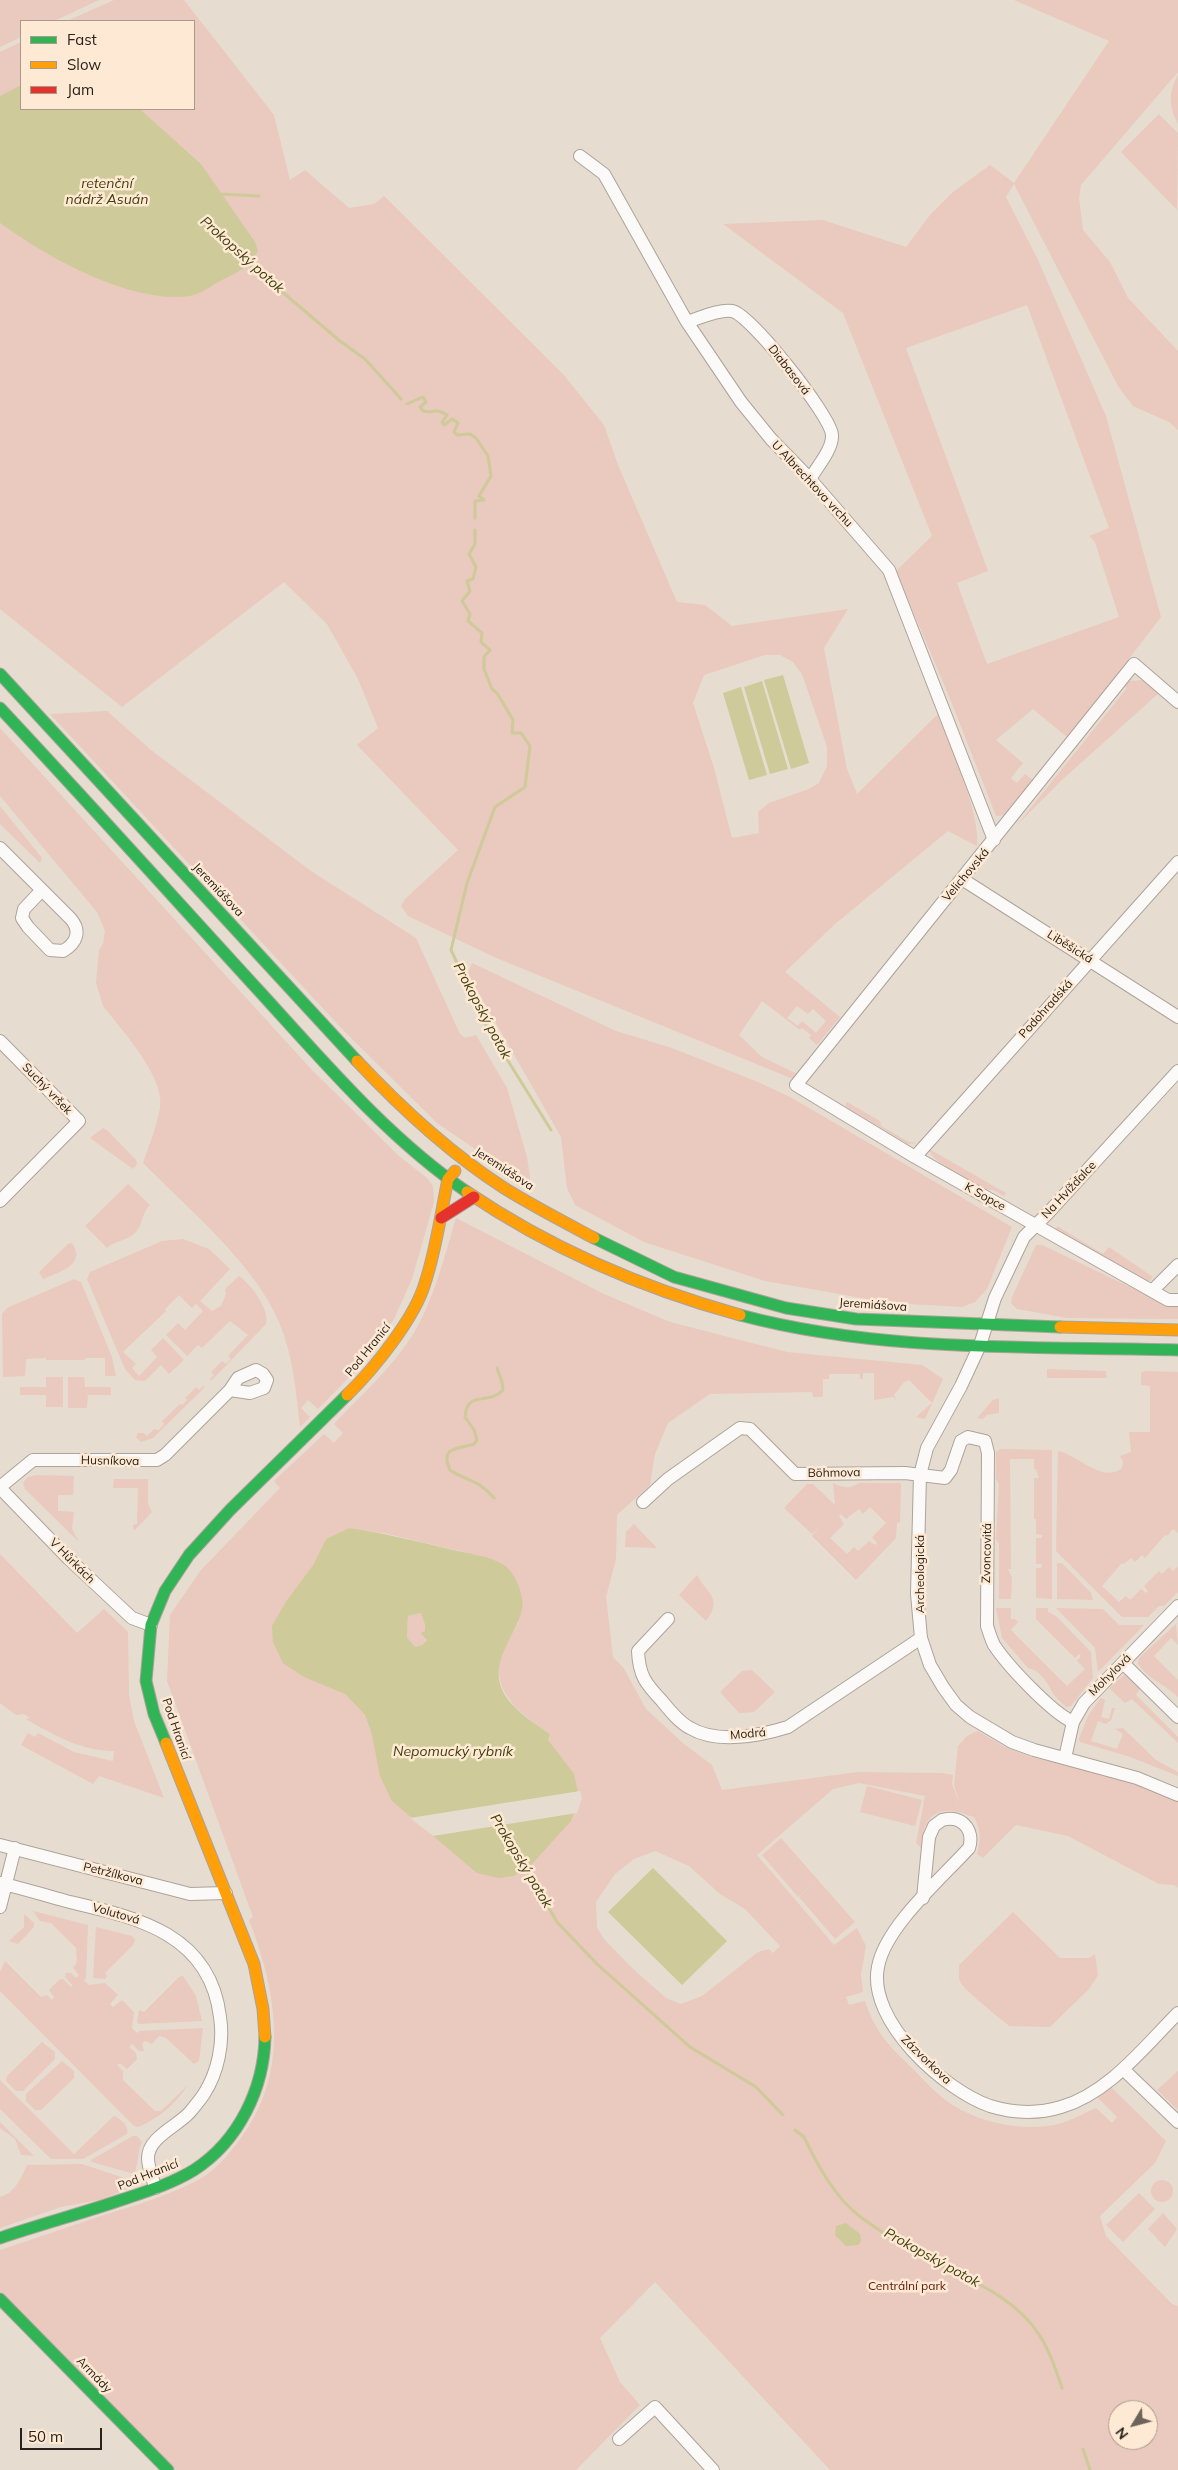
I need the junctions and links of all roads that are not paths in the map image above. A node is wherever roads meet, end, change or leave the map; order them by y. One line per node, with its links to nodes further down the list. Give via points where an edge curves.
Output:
1 (580, 156): 2 (street, U Albrechtova vrchu, via 604,174)
2 (688, 322): 3 (street, U Albrechtova vrchu, via 712,363 741,402); 3 (street, Diabasová, via 733,311 744,316 789,367 829,423 832,434 831,443)
3 (810, 479): 7 (street, U Albrechtova vrchu, via 889,570)
4 (0, 674): 18 (main road, Jeremiášova, via 389,1095)
5 (1178, 702): 7 (street, Velichovská, via 1134,664)
6 (0, 708): 19 (main road, via 313,1050 377,1116)
7 (994, 840): 10 (street, Velichovská)
8 (0, 848): 11 (street)
9 (1178, 862): 12 (street, Podohradská)
10 (962, 879): 12 (street, Liběšická); 16 (street, Velichovská)
11 (42, 890): 11 (street, via 77,928 73,943 63,951 50,950 22,918 24,909)
12 (1090, 960): 13 (street, Liběšická); 17 (street, Podohradská)
13 (1178, 1017)
14 (0, 1041): 21 (street, Suchý vršek, via 79,1122)
15 (1178, 1070): 23 (street, Na Hvížďalce)
16 (796, 1085): 17 (street, K Sopce)
17 (915, 1157): 23 (street, K Sopce)
18 (464, 1160): 19 (main road, Pod Hranicí); 27 (main road, Jeremiášova, via 504,1188 622,1253 674,1277 786,1308 856,1319)
19 (448, 1179): 20 (main road); 22 (main road, Pod Hranicí)
20 (474, 1197): 22 (main road); 29 (main road, via 492,1210 610,1272 740,1316 848,1336)
21 (0, 1201)
22 (441, 1218): 37 (main road, Pod Hranicí, via 425,1284 403,1327 365,1378 230,1510 189,1555 165,1591)
23 (1035, 1226): 25 (street, K Sopce); 27 (street, Na Hvížďalce, via 1024,1237)
24 (1178, 1265): 25 (street)
25 (1153, 1290): 26 (street, K Sopce, via 1168,1300)
26 (1178, 1300)
27 (985, 1326): 28 (main road, Jeremiášova); 29 (street, Archeologická)
28 (1178, 1330)
29 (980, 1345): 30 (main road); 32 (street, Archeologická, via 927,1448)
30 (1178, 1350)
31 (230, 1390): 33 (street, Husníkova, via 157,1460 33,1460)
32 (920, 1475): 34 (street, Böhmova, via 795,1474 750,1429 740,1428 668,1479); 38 (street, Archeologická, via 917,1594); 41 (street, Zvoncovitá, via 945,1478 961,1441 968,1437 985,1441 988,1453 987,1626 993,1643 1004,1658 1055,1710)
33 (0, 1487): 37 (street, V Hůrkách, via 69,1559 132,1618)
34 (643, 1502)
35 (1178, 1606): 39 (street, Mohylová)
36 (668, 1619): 38 (street, Modrá, via 638,1651 644,1682 674,1715 702,1734 765,1734 788,1727)
37 (151, 1624): 47 (main road, Pod Hranicí, via 146,1681 154,1714)
38 (921, 1638): 42 (street, Archeologická, via 930,1665 943,1687 970,1717 1012,1742)
39 (1123, 1663): 40 (street); 41 (street, Mohylová, via 1088,1698)
40 (1178, 1717)
41 (1073, 1722): 42 (street, Mohylová)
42 (1065, 1758): 43 (street, Archeologická, via 1137,1778)
43 (1178, 1795)
44 (0, 1845): 45 (street, Petržílkova)
45 (15, 1848): 46 (street); 47 (street, Petržílkova, via 190,1894)
46 (3, 1883): 49 (street); 53 (street, Volutová, via 141,1920 168,1934 184,1947 209,1980 221,2023 218,2060 212,2078 190,2112 158,2138 149,2150 149,2166)
47 (226, 1893): 53 (main road, Pod Hranicí, via 254,1964 263,1998 267,2036 261,2078 248,2110 217,2152 195,2170)
48 (923, 1898): 48 (street, Zázvorkova, via 969,1848 970,1833 959,1820 942,1820 929,1836); 51 (street, Zázvorkova, via 893,1931 876,1976 894,2029 939,2076 981,2102 1032,2112 1070,2104)
49 (0, 1907)
50 (1178, 2012): 51 (street, Zázvorkova)
51 (1123, 2069): 52 (street)
52 (1178, 2122)
53 (156, 2188): 54 (main road, Pod Hranicí)
54 (0, 2238)
55 (0, 2299): 57 (main road, Armády)
56 (619, 2439): 58 (street, via 656,2406)
57 (168, 2470)
58 (713, 2470)

